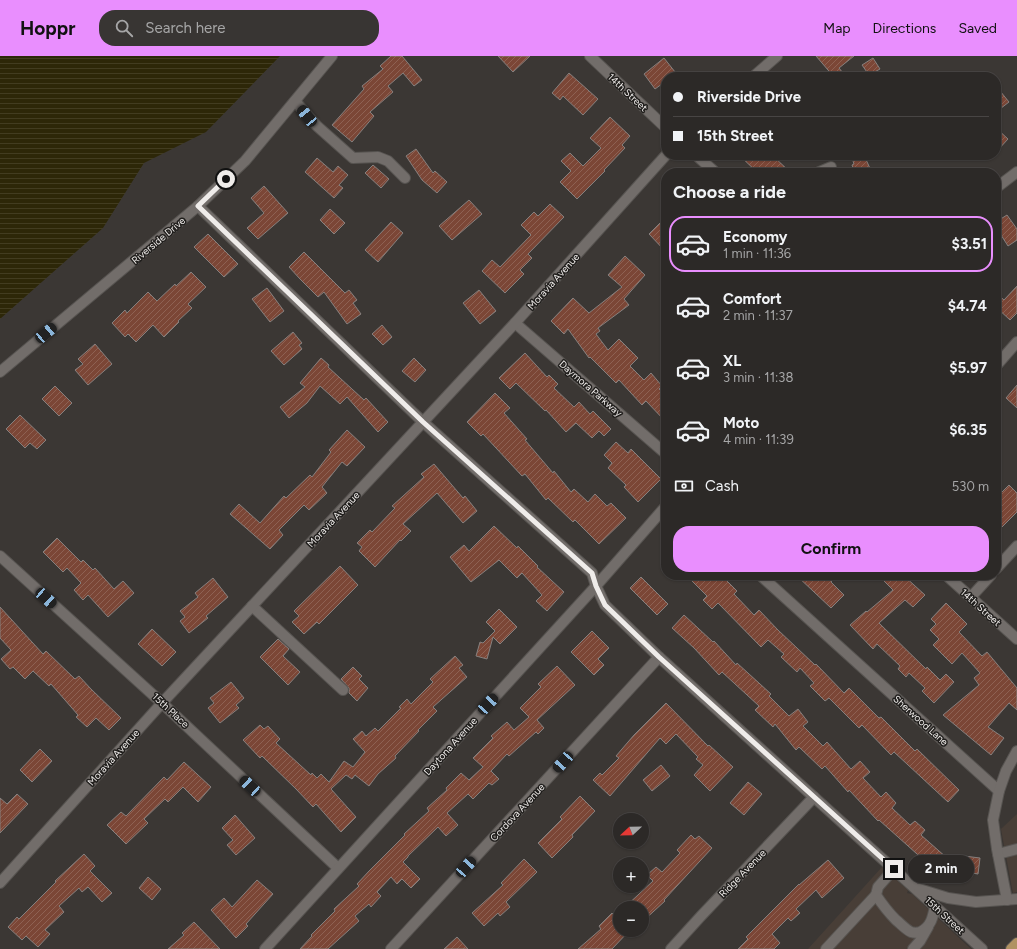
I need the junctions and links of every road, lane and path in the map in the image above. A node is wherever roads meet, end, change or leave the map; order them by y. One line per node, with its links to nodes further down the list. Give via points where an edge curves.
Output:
1 (332, 56): 5 (street, Riverside Drive)
2 (590, 56): 6 (street, 14th Street)
3 (777, 56): 4 (street)
4 (759, 72)
5 (295, 101): 11 (street, via 317,126 353,158 378,157 388,161); 13 (street, Riverside Drive, via 246,161)
6 (661, 123)
7 (662, 160): 14 (street, Moravia Avenue)
8 (702, 160): 9 (street)
9 (710, 168)
10 (1017, 172): 12 (street)
11 (405, 178)
12 (1001, 184)
13 (198, 206): 17 (street, Riverside Drive); 18 (street, 15th Street)
14 (515, 323): 18 (street, Moravia Avenue); 19 (street, Daymora Parkway)
15 (1017, 342): 16 (street)
16 (1001, 360)
17 (0, 372)
18 (423, 422): 27 (street, 15th Street, via 592,573); 29 (street, Moravia Avenue)
19 (661, 450)
20 (661, 512): 27 (street, Daytona Avenue)
21 (1017, 546): 23 (street)
22 (0, 556): 33 (street, 15th Place)
23 (1001, 564)
24 (766, 580): 35 (street, Sherwood Lane)
25 (952, 580): 28 (street, 14th Street)
26 (986, 580): 28 (street)
27 (596, 586): 31 (street, 15th Street, via 605,605); 39 (street, Daytona Avenue)
28 (971, 597): 30 (street, 14th Street)
29 (252, 606): 32 (street); 33 (street, Moravia Avenue)
30 (1017, 639)
31 (659, 657): 36 (street, 15th Street); 49 (street, Cordova Avenue)
32 (343, 690)
33 (162, 702): 39 (street, 15th Place); 41 (street, Moravia Avenue)
34 (1017, 751): 35 (street)
35 (999, 791): 38 (street, via 993,820)
36 (814, 797): 40 (street, 15th Street); 50 (street, Ridge Avenue)
37 (1017, 849): 38 (street)
38 (998, 854): 44 (street)
39 (338, 868): 48 (street, Daytona Avenue)
40 (894, 869): 42 (street, 15th Street); 43 (street, via 878,887)
41 (0, 883)
42 (916, 889): 44 (street, via 948,898 976,902); 45 (street, 15th Street)
43 (876, 895): 46 (street, via 890,914 912,933 918,933); 51 (street)
44 (1012, 899)
45 (935, 906): 46 (street); 53 (street, 15th Street)
46 (928, 927): 52 (street)
47 (1017, 943): 54 (main road)
48 (264, 949)
49 (391, 949)
50 (671, 949)
51 (826, 949)
52 (913, 949)
53 (982, 949)
54 (1011, 949)

